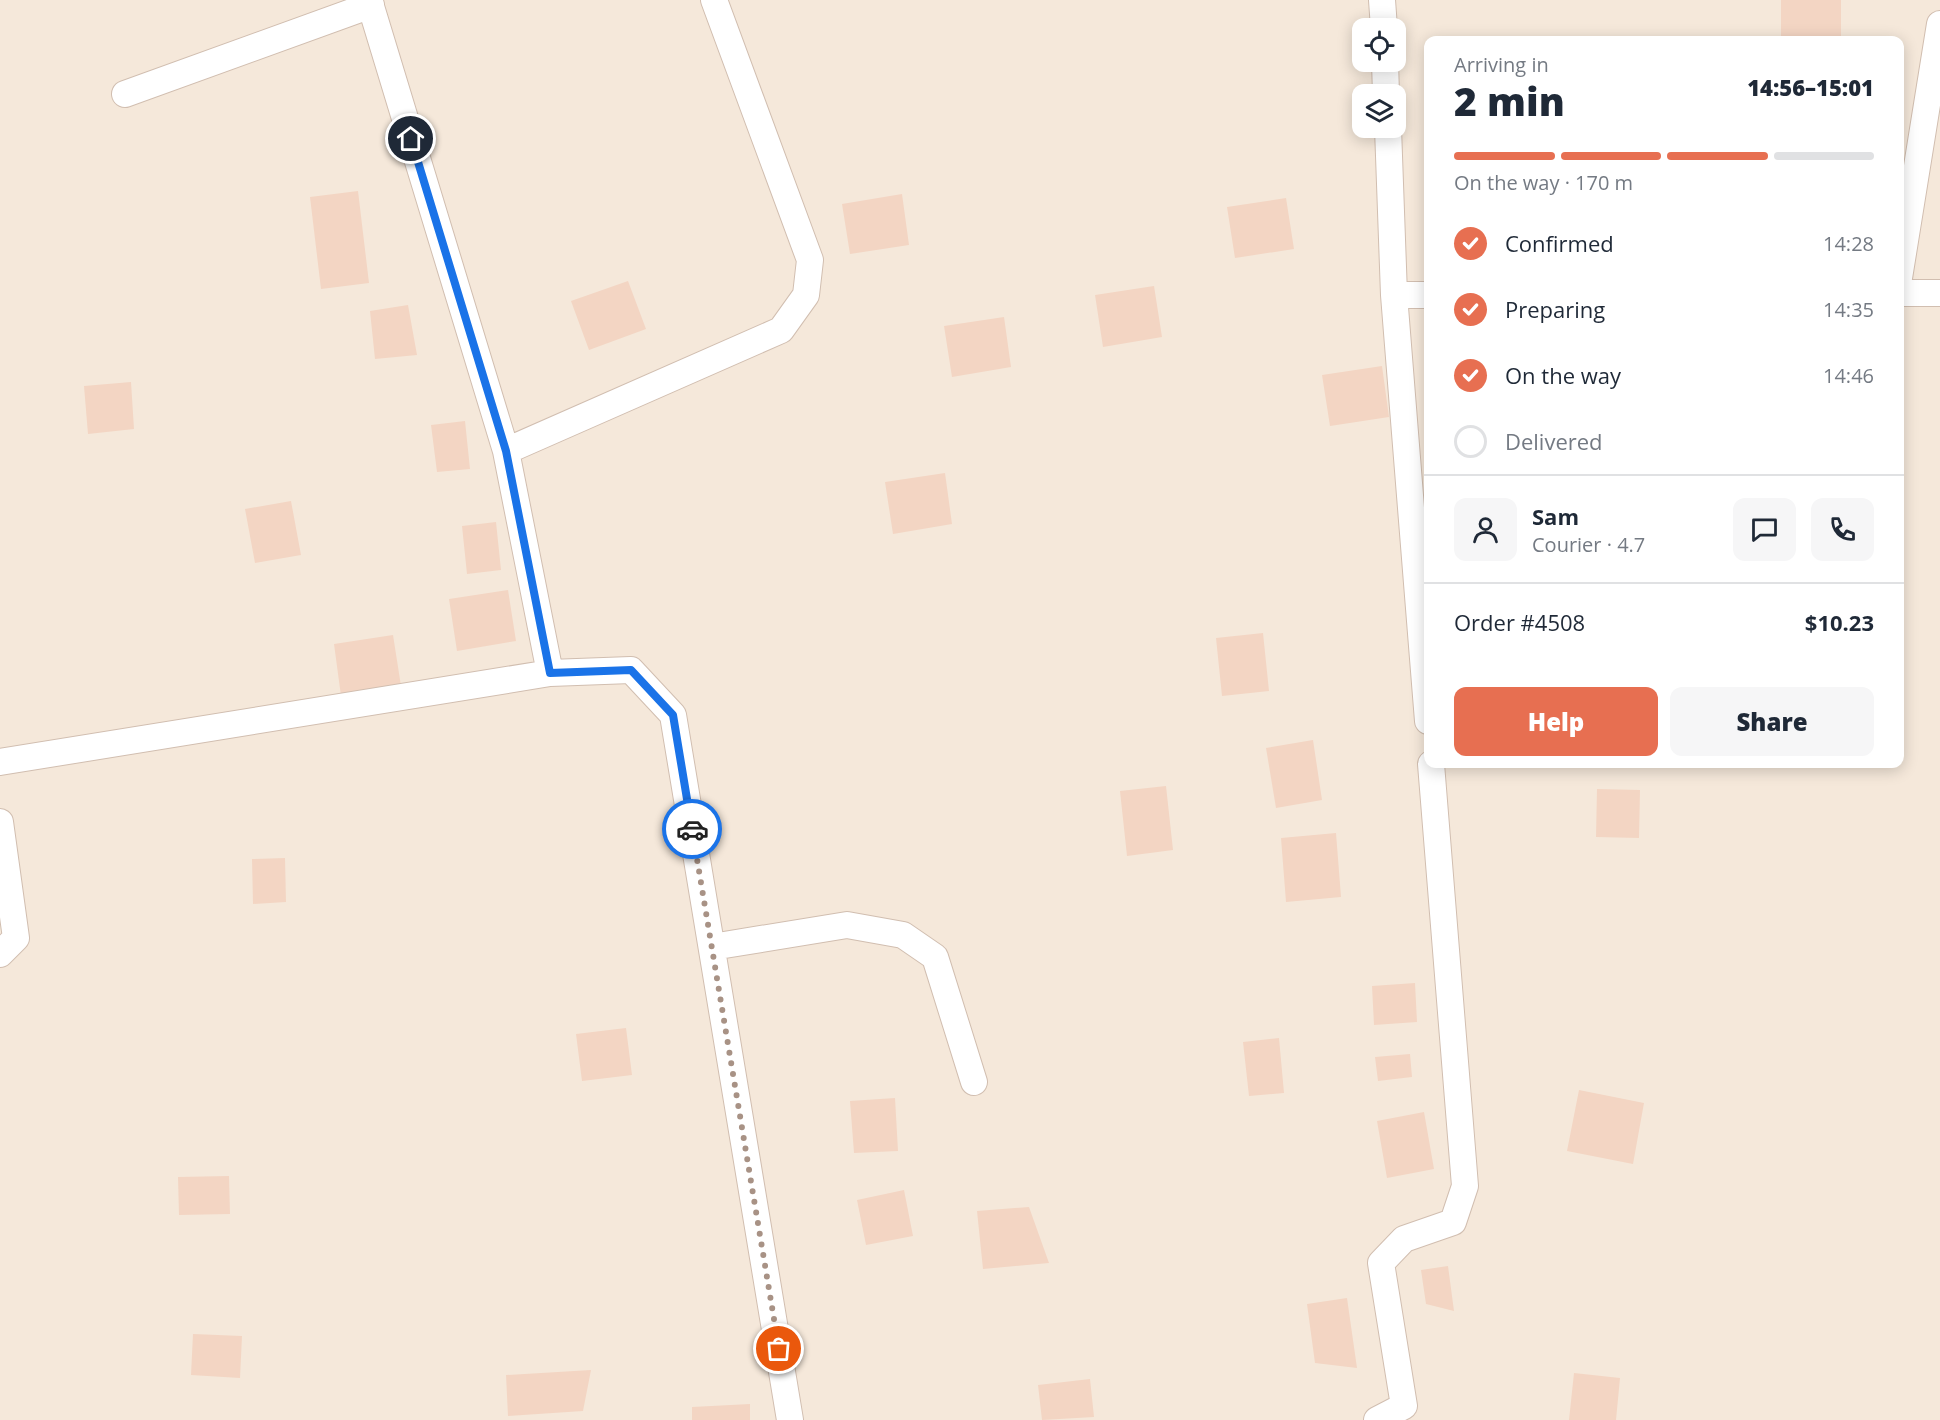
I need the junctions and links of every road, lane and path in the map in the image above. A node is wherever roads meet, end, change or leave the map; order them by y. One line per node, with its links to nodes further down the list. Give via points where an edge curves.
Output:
1 (714, 0): 13 (street, via 810,260 806,295 781,330)
2 (1382, 0): 4 (street)
3 (370, 3): 6 (street); 13 (street)
4 (1383, 18)
5 (1940, 24): 8 (street)
6 (125, 94)
7 (1388, 138): 11 (street)
8 (1904, 247)
9 (1904, 293): 10 (street)
10 (1940, 293)
11 (1394, 295): 12 (street); 14 (street)
12 (1424, 295)
13 (506, 451): 15 (street)
14 (1424, 671)
15 (550, 673): 16 (street); 19 (street, via 631,670 673,715)
16 (0, 762)
17 (1431, 768): 23 (street, via 1465,1186 1454,1222 1404,1239 1381,1263 1404,1406)
18 (0, 822): 20 (street, via 16,938)
19 (712, 947): 21 (street, via 847,926 903,935 935,957); 22 (street)
20 (0, 954)
21 (975, 1082)
22 (790, 1420)
23 (1377, 1420)

